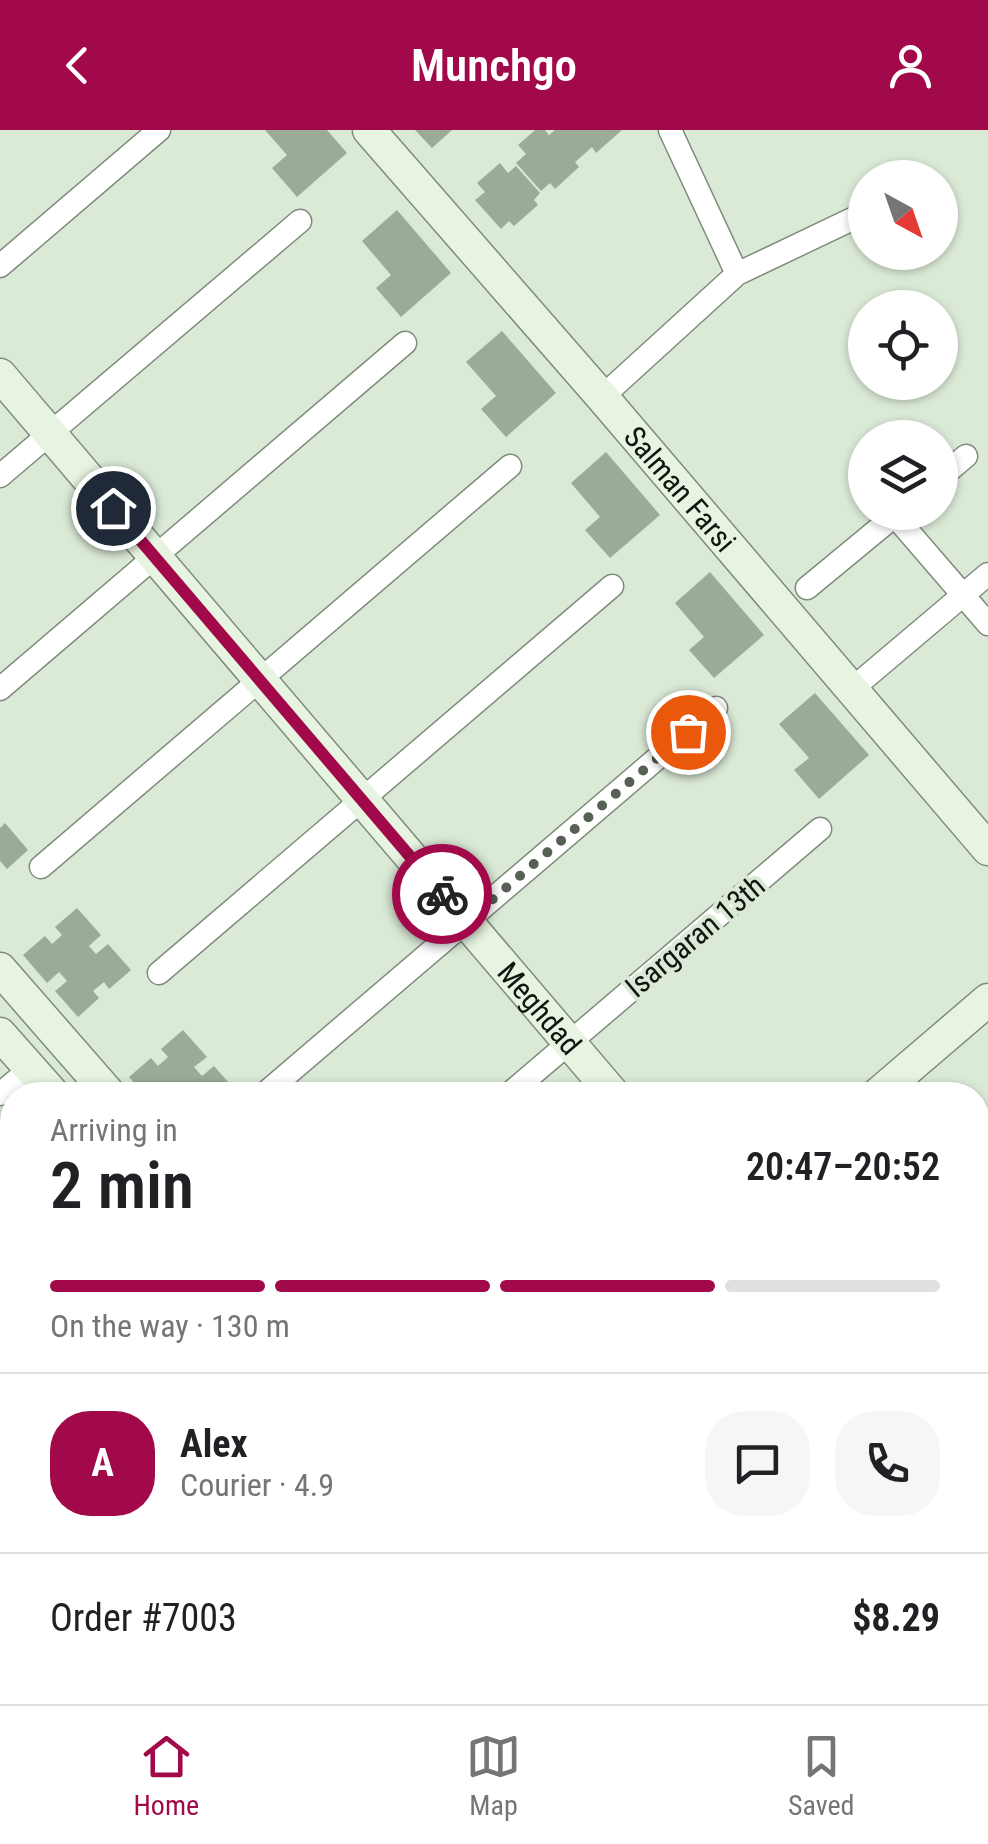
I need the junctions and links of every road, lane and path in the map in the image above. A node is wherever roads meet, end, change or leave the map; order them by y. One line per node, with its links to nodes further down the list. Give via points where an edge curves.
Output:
1 (159, 130): 6 (street)
2 (368, 130): 10 (street, Salman Farsi)
3 (670, 130): 7 (street)
4 (300, 220): 11 (street)
5 (848, 221): 7 (street)
6 (0, 266)
7 (737, 274): 10 (street)
8 (405, 344): 18 (street)
9 (0, 375): 11 (street, Meghdad)
10 (602, 397): 26 (street, Salman Farsi)
11 (50, 434): 15 (street); 18 (street, Meghdad)
12 (966, 456): 13 (street)
13 (958, 463)
14 (510, 466): 24 (street)
15 (0, 476)
16 (878, 530): 21 (street)
17 (910, 530): 22 (street)
18 (155, 557): 24 (street, Meghdad); 25 (street)
19 (988, 574): 22 (street)
20 (612, 586): 28 (street)
21 (807, 588)
22 (963, 595): 23 (street); 26 (street)
23 (988, 624)
24 (260, 680): 28 (street, Meghdad); 31 (street)
25 (0, 689)
26 (852, 690): 30 (street, Salman Farsi)
27 (716, 708): 32 (street)
28 (362, 800): 32 (street, Meghdad); 34 (street)
29 (820, 829): 37 (street, Isargaran 13th)
30 (988, 849)
31 (40, 867)
32 (466, 922): 37 (street, Meghdad); 42 (street)
33 (0, 968): 41 (street)
34 (159, 973)
35 (988, 1000): 45 (street)
36 (0, 1034): 38 (street)
37 (569, 1043): 43 (street, Isargaran 13th); 44 (street, Meghdad)
38 (30, 1069): 39 (street); 40 (street)
39 (14, 1082)
40 (42, 1082)
41 (99, 1082)
42 (278, 1082)
43 (523, 1082)
44 (603, 1082)
45 (892, 1082)

